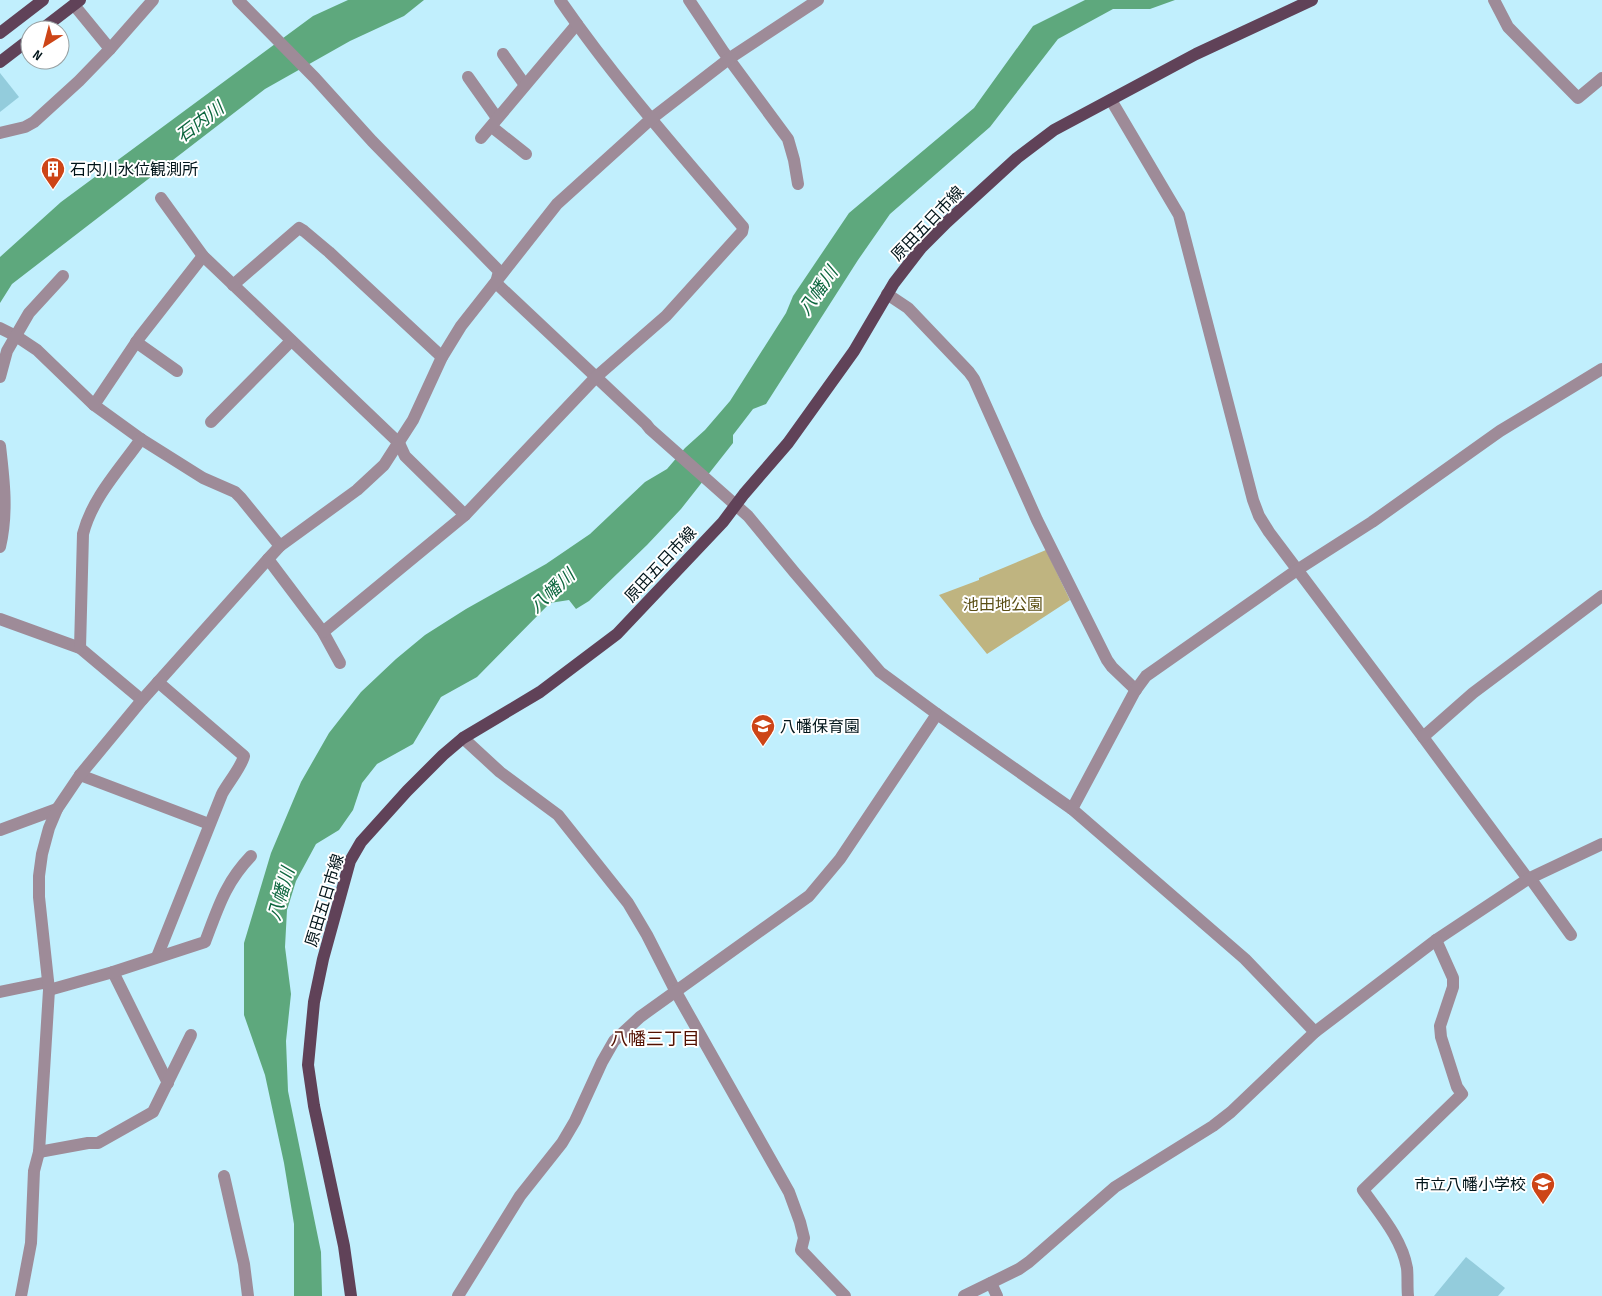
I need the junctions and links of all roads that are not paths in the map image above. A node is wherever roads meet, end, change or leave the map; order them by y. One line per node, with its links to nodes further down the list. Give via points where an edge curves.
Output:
1 (43, 0): 12 (main road)
2 (152, 0): 14 (street)
3 (238, 0): 31 (street, via 499,271)
4 (560, 0): 11 (street)
5 (689, 0): 16 (street)
6 (818, 0): 16 (street)
7 (1312, 0): 21 (main road, 原田五日市線, via 1196,54)
8 (1494, 0): 19 (street, via 1508,27 1578,98)
9 (77, 2): 10 (main road); 14 (street)
10 (54, 20)
11 (576, 24): 20 (street); 22 (street)
12 (0, 33)
13 (20, 47): 17 (main road)
14 (110, 49): 24 (street, via 34,122)
15 (503, 54): 20 (street)
16 (730, 58): 22 (street); 27 (street, via 788,139)
17 (0, 62)
18 (468, 76): 23 (street)
19 (1602, 78)
20 (525, 85): 23 (street)
21 (1111, 100): 33 (main road, 原田五日市線, via 1054,130 1016,158 921,248); 52 (street, via 1179,215 1253,500 1269,532)
22 (651, 119): 31 (street, via 557,204); 41 (street, via 743,227 742,232 666,316)
23 (494, 123): 25 (street); 26 (street)
24 (0, 133)
25 (481, 138)
26 (526, 154)
27 (798, 184)
28 (161, 198): 29 (street)
29 (203, 256): 32 (street); 36 (street)
30 (63, 276): 34 (street)
31 (496, 284): 37 (street, via 461,326); 41 (street)
32 (233, 285): 35 (street); 37 (street, via 299,228)
33 (888, 294): 47 (main road, 原田五日市線, via 854,351 788,443); 59 (street, via 908,308 970,372 1037,520 1107,660)
34 (8, 332): 40 (street); 42 (street, via 37,350)
35 (291, 341): 43 (street); 45 (street)
36 (136, 342): 39 (street); 42 (street)
37 (442, 357): 45 (street, via 414,420)
38 (1602, 369): 52 (street, via 1500,431 1372,522)
39 (177, 370)
40 (0, 377)
41 (596, 377): 47 (street); 48 (street)
42 (94, 406): 44 (street)
43 (211, 422)
44 (141, 439): 49 (street, via 203,478 235,492); 56 (street, via 87,519 83,534)
45 (399, 443): 48 (street, via 405,456); 49 (street, via 384,465 357,490)
46 (0, 446): 50 (street, via 5,510)
47 (732, 502): 61 (street, via 748,516 880,672); 63 (main road, 原田五日市線, via 723,522 617,634 540,692)
48 (465, 515): 55 (street)
49 (280, 546): 51 (street)
50 (0, 547)
51 (268, 559): 55 (street); 58 (street)
52 (1297, 570): 59 (street, via 1146,676); 62 (street)
53 (1602, 596): 62 (street, via 1473,693)
54 (0, 619): 56 (street)
55 (323, 632): 57 (street)
56 (80, 648): 60 (street)
57 (340, 663)
58 (158, 682): 60 (street); 67 (street, via 244,756)
59 (1136, 690): 65 (street)
60 (142, 700): 64 (street)
61 (936, 714): 65 (street); 78 (street, via 840,859 809,896)
62 (1423, 736): 71 (street)
63 (463, 738): 78 (street, via 500,772 566,822 628,903); 87 (main road, 原田五日市線, via 407,790 361,842 350,861 314,1002 308,1065)
64 (80, 776): 66 (street); 67 (street)
65 (1072, 808): 79 (street, via 1245,959)
66 (57, 809): 68 (street); 76 (street, via 42,854 39,876)
67 (209, 824): 74 (street)
68 (0, 830)
69 (1602, 844): 71 (street)
70 (251, 856): 74 (street, via 228,884 205,942)
71 (1529, 879): 72 (street); 73 (street)
72 (1571, 934)
73 (1436, 940): 79 (street); 92 (street, via 1453,978 1440,1026 1441,1037 1462,1094 1363,1190 1392,1231 1403,1254)
74 (157, 957): 75 (street)
75 (113, 972): 76 (street); 81 (street)
76 (49, 986): 77 (street); 82 (street)
77 (0, 992)
78 (676, 992): 88 (street, via 640,1017 614,1041 562,1144 520,1196); 89 (street, via 789,1192 804,1238 801,1250)
79 (1315, 1032): 84 (street, via 1213,1126 1115,1187 1030,1262)
80 (191, 1035): 81 (street)
81 (168, 1083): 82 (street, via 153,1112 98,1144)
82 (40, 1152): 85 (street, via 34,1171 32,1243)
83 (224, 1176): 86 (street)
84 (991, 1283): 90 (street); 91 (street)
85 (20, 1296)
86 (248, 1296)
87 (351, 1296)
88 (458, 1296)
89 (845, 1296)
90 (964, 1296)
91 (997, 1296)
92 (1408, 1296)

